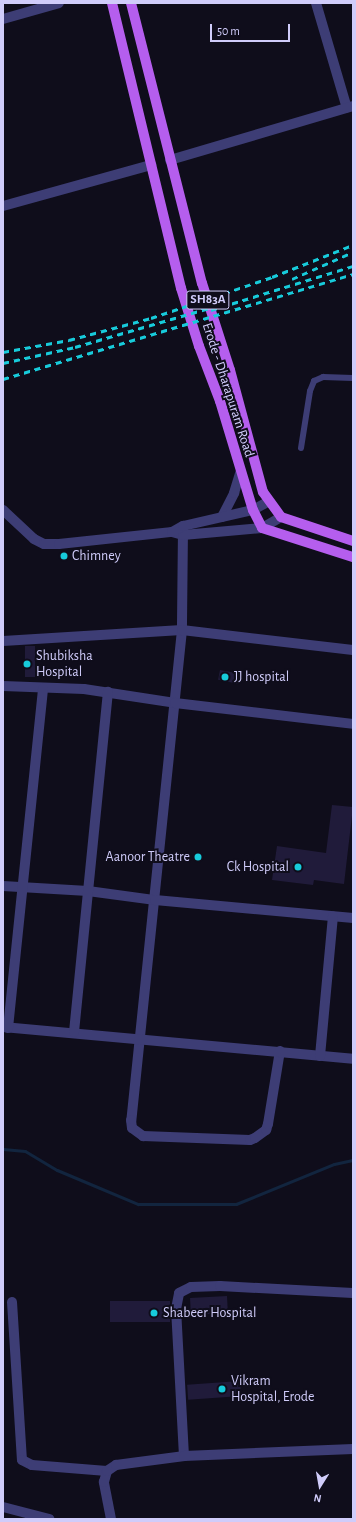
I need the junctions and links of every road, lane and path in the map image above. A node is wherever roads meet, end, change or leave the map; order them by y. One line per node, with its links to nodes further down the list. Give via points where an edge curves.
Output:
1 (60, 3): 5 (street)
2 (112, 3): 8 (main road, Erode - Dharapuram Road / SH83A)
3 (131, 3): 7 (main road, Erode - Dharapuram Road / SH83A)
4 (316, 3): 6 (street)
5 (3, 19)
6 (350, 107): 7 (street)
7 (170, 160): 13 (main road, Erode - Dharapuram Road / SH83A, via 202,283 230,370 263,492)
8 (151, 165): 9 (street); 12 (main road, Erode - Dharapuram Road / SH83A, via 181,288 198,346 220,401)
9 (3, 206)
10 (353, 378): 11 (lane, via 323,377 314,381 310,391)
11 (301, 448)
12 (240, 473): 15 (main road, Erode - Dharapuram Road / SH83A); 16 (street, via 234,493)
13 (269, 501): 15 (street); 17 (main road, Erode - Dharapuram Road / SH83A)
14 (3, 510): 19 (street, via 34,539 44,544)
15 (252, 510): 16 (street); 18 (main road, Erode - Dharapuram Road / SH83A)
16 (222, 517): 19 (street)
17 (281, 517): 18 (street); 20 (main road)
18 (262, 528): 19 (street); 21 (main road)
19 (183, 530): 22 (street)
20 (353, 541)
21 (353, 557)
22 (182, 630): 23 (street); 24 (street); 28 (street)
23 (3, 641)
24 (353, 650)
25 (3, 686): 26 (street)
26 (43, 689): 27 (street); 31 (street)
27 (108, 692): 28 (street); 32 (street)
28 (175, 703): 29 (street); 33 (street)
29 (353, 724)
30 (3, 886): 31 (street)
31 (22, 888): 32 (street); 36 (street)
32 (88, 891): 33 (street); 37 (street)
33 (155, 900): 34 (street); 38 (street)
34 (333, 917): 35 (street); 40 (street)
35 (353, 918)
36 (5, 1027): 37 (street)
37 (74, 1032): 38 (street)
38 (140, 1040): 39 (street); 39 (street, via 131,1120 136,1133 143,1136 250,1140 261,1135 266,1130 269,1118)
39 (280, 1051): 40 (street)
40 (320, 1056): 41 (street)
41 (353, 1059)
42 (353, 1293): 45 (street, via 220,1286 191,1287 179,1293 176,1309)
43 (12, 1302): 46 (street, via 22,1460 32,1465)
44 (353, 1449): 45 (street)
45 (184, 1456): 46 (street, via 116,1465)
46 (107, 1471): 50 (street, via 104,1482)
47 (3, 1507): 48 (street)
48 (21, 1515): 49 (street)
49 (49, 1519)
50 (111, 1519)

